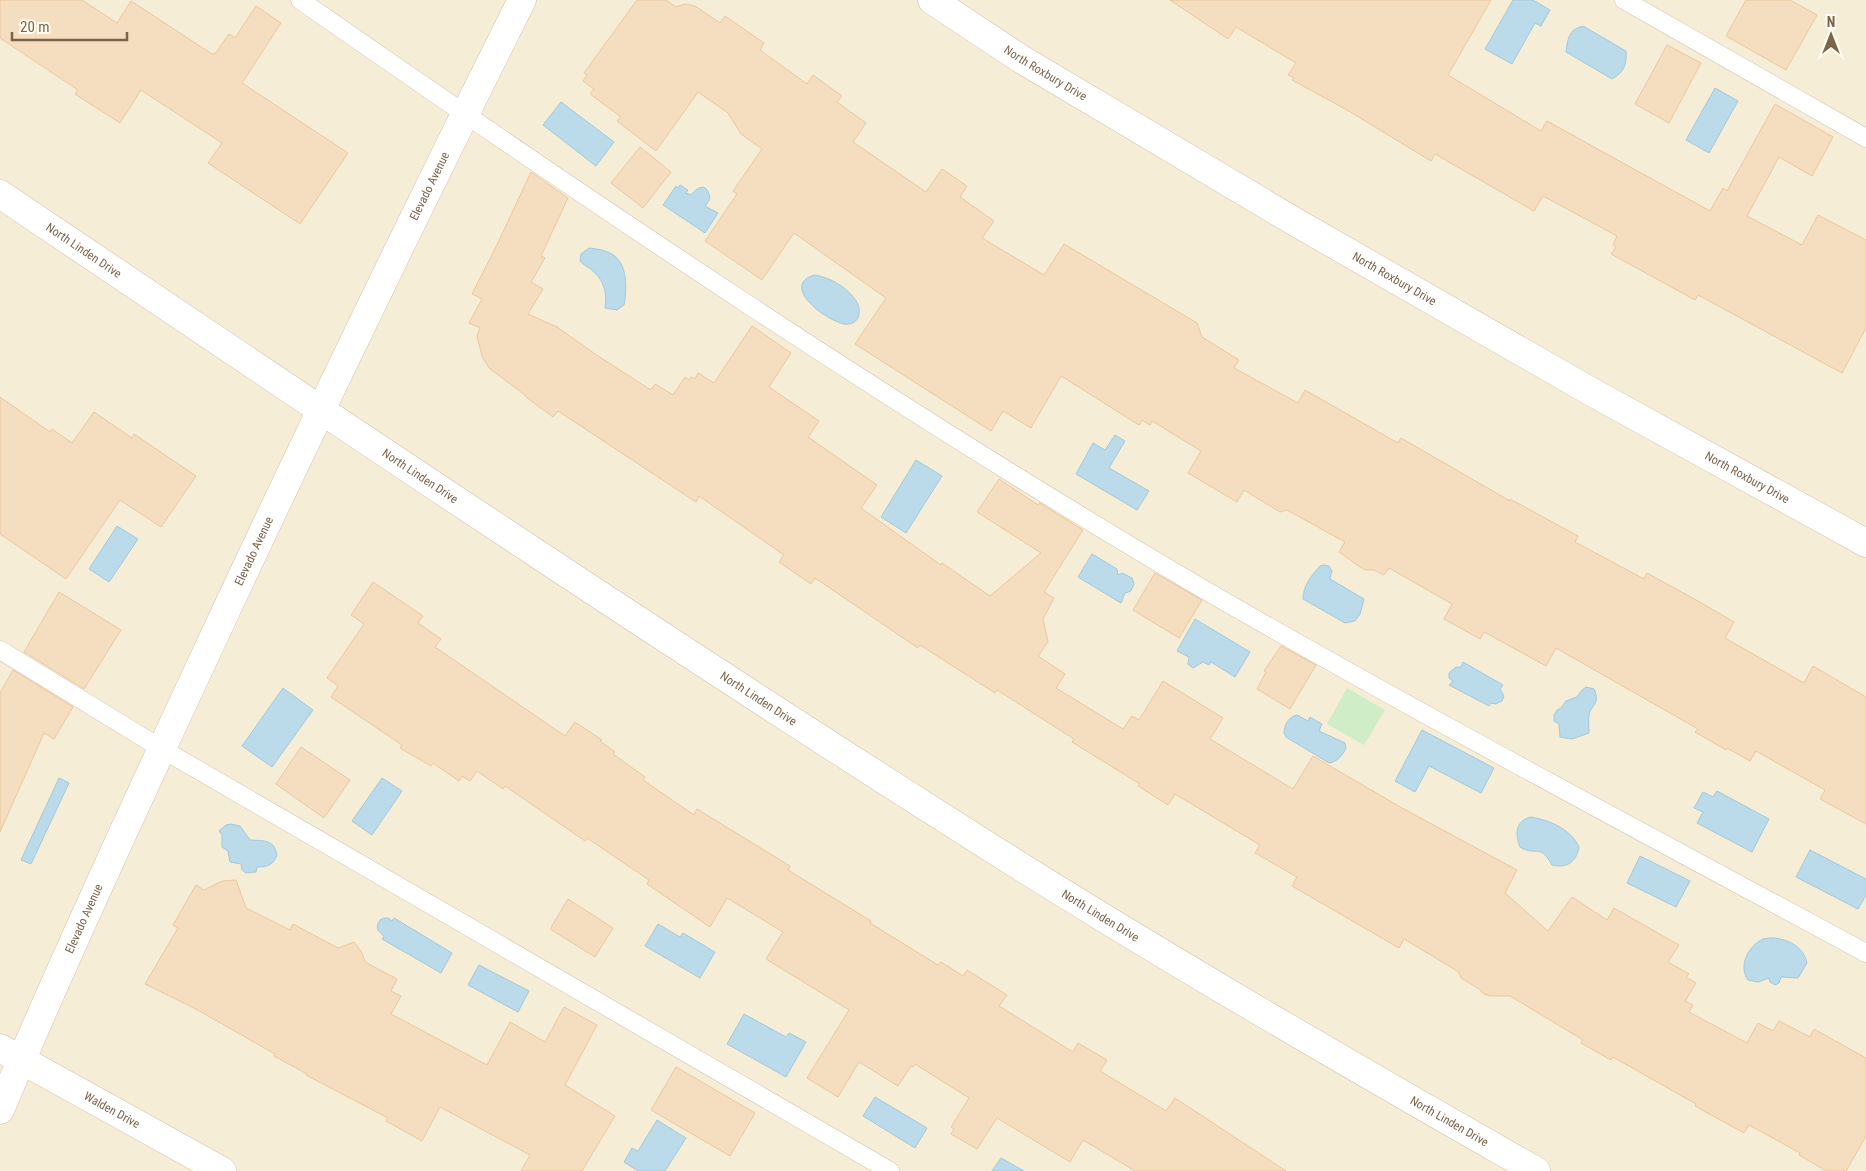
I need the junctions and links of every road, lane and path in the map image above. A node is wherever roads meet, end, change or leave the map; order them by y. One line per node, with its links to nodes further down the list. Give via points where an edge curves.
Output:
1 (300, 0): 5 (lane)
2 (522, 0): 5 (street, Elevado Avenue)
3 (932, 0): 9 (street, North Roxbury Drive, via 1021,59 1297,224 1590,392)
4 (1624, 0): 6 (lane)
5 (464, 114): 8 (street, Elevado Avenue); 12 (lane, via 824,354 1202,588 1416,709)
6 (1866, 138)
7 (0, 194): 8 (street, North Linden Drive)
8 (320, 411): 11 (street, Elevado Avenue); 17 (street, North Linden Drive, via 949,822 1195,973)
9 (1866, 543)
10 (0, 650): 11 (lane)
11 (162, 749): 13 (street, Elevado Avenue, via 90,904); 16 (lane)
12 (1866, 953)
13 (11, 1054): 14 (street, Elevado Avenue); 15 (street, Walden Drive)
14 (0, 1110)
15 (222, 1171)
16 (890, 1171)
17 (1536, 1171)

